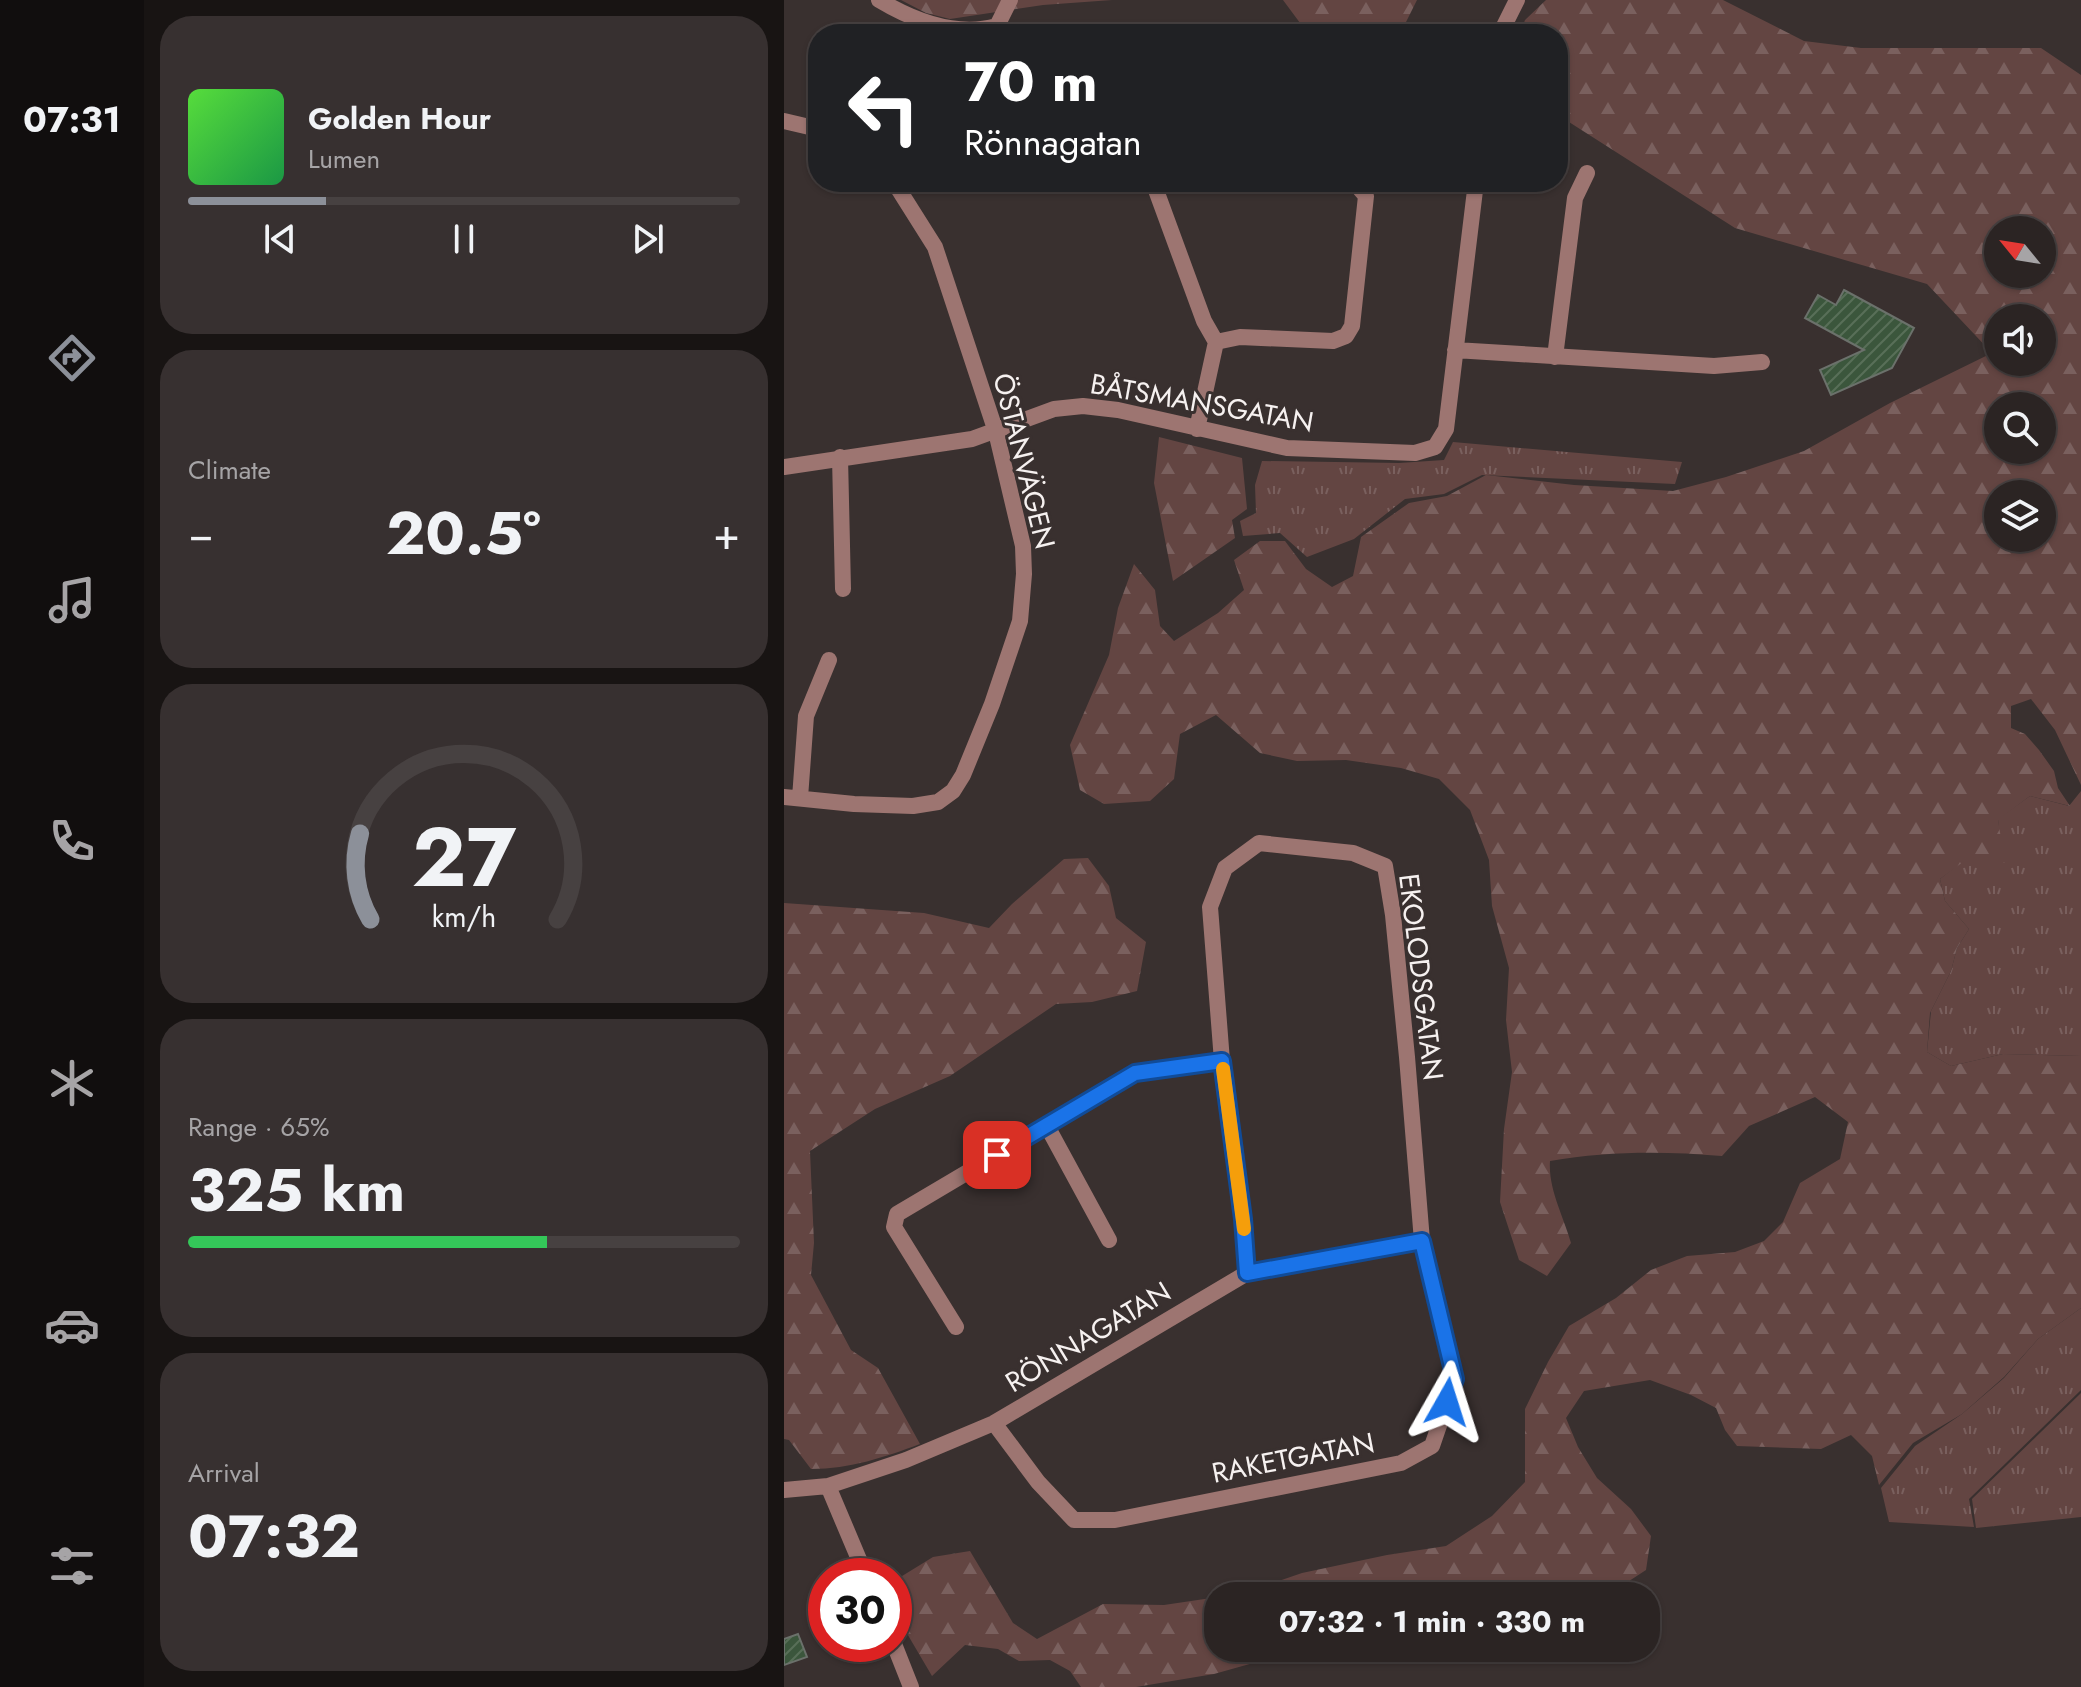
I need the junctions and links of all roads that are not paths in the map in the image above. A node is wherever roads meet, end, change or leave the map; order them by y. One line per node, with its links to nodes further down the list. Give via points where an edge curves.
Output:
1 (879, 0): 4 (street)
2 (1010, 0): 5 (street)
3 (1517, 0): 6 (street)
4 (934, 24)
5 (998, 24)
6 (1505, 24)
7 (784, 121): 8 (street)
8 (808, 127)
9 (1587, 173): 16 (street, via 1575,198)
10 (900, 192): 19 (street, ÖSTANVÄGEN, via 935,247)
11 (1157, 192): 14 (street)
12 (1363, 192): 14 (street, via 1352,326 1346,336 1333,341 1240,337)
13 (1475, 192): 15 (street, BÅTSMANSGATAN)
14 (1216, 342): 18 (street)
15 (1455, 350): 16 (street); 18 (street, BÅTSMANSGATAN, via 1446,429 1435,447 1415,453 1287,448)
16 (1555, 357): 17 (street, via 1714,366)
17 (1762, 362)
18 (1197, 429): 19 (street, BÅTSMANSGATAN, via 1083,406 1054,409)
19 (996, 432): 20 (street, BÅTSMANSGATAN); 24 (street, ÖSTANVÄGEN, via 1023,546 1020,621 963,775 938,802 913,806)
20 (840, 457): 21 (street, BÅTSMANSGATAN); 22 (street)
21 (784, 467)
22 (843, 589)
23 (829, 660): 24 (street, ÖSTANVÄGEN, via 806,716)
24 (792, 798)
25 (1222, 1061): 26 (street, via 1135,1073); 28 (street, EKOLODSGATAN, via 1210,907 1225,868 1259,843 1353,853 1385,866); 29 (street, EKOLODSGATAN)
26 (1047, 1126): 27 (street); 30 (street, via 897,1214 894,1227)
27 (1109, 1240)
28 (1422, 1241): 29 (street, RÖNNAGATAN); 31 (street, RAKETGATAN, via 1455,1379 1432,1446 1401,1463 1115,1520 1074,1520)
29 (1247, 1273): 31 (street, RÖNNAGATAN)
30 (956, 1327)
31 (994, 1423): 32 (street, RÖNNAGATAN)
32 (828, 1486): 33 (street, RÖNNAGATAN); 34 (street)
33 (784, 1490)
34 (858, 1558)
35 (901, 1662): 36 (street)
36 (911, 1687)

